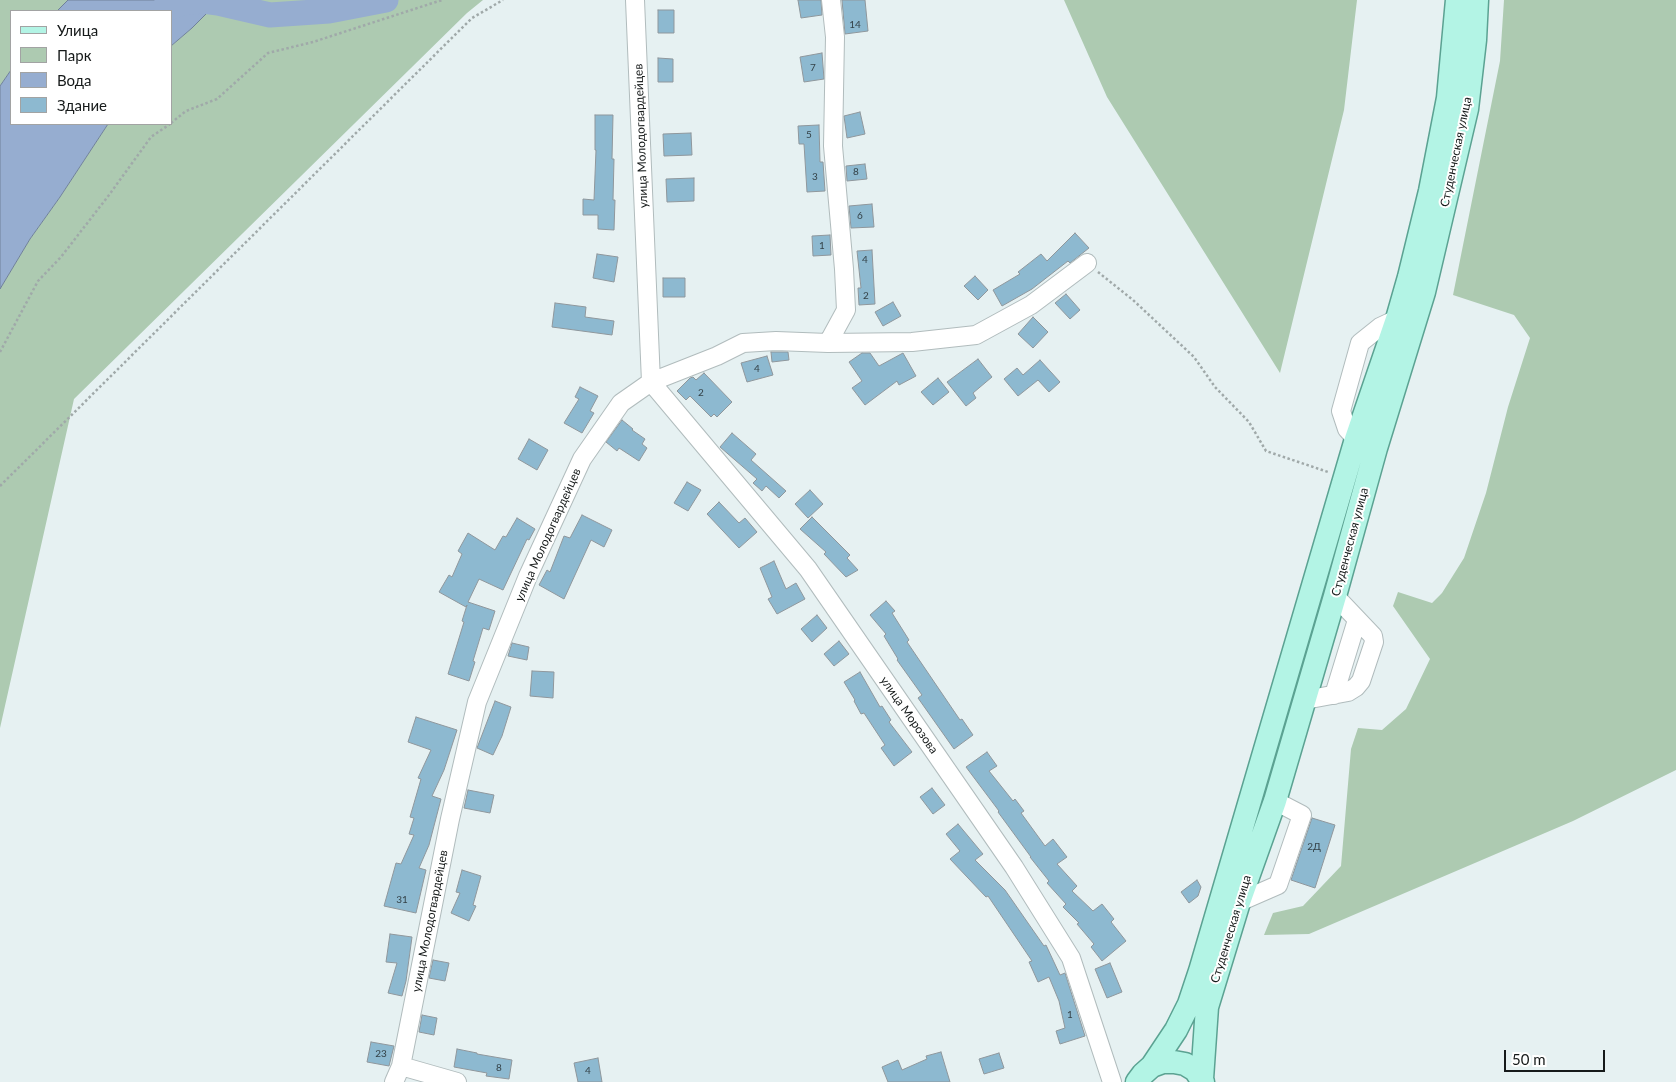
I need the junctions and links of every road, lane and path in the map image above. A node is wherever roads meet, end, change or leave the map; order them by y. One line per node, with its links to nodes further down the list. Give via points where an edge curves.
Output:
1 (442, 0): 7 (path, via 313,42 268,53 217,98 186,111)
2 (503, 0): 14 (path, via 472,18)
3 (635, 0): 12 (street, улица Молодогвардейцев)
4 (831, 0): 10 (street, via 835,37 833,146 846,310)
5 (1457, 0): 20 (main road, Студенческая улица, via 1448,98 1430,191 1397,319 1356,439 1200,971 1185,1012 1167,1045)
6 (1477, 0): 15 (main road, Студенческая улица, via 1467,109 1453,176 1424,292)
7 (172, 122)
8 (167, 125): 11 (path, via 151,137 61,257 38,281)
9 (1087, 263): 10 (street, via 1031,305 976,335 912,342); 13 (path, via 1133,300 1194,357 1214,386 1249,422 1266,451)
10 (828, 343): 12 (street, via 776,340 743,343)
11 (0, 352)
12 (651, 382): 19 (street, улица Молодогвардейцев, via 621,403 582,459 528,576 477,702); 23 (street, улица Морозова, via 808,569 1014,868 1071,958)
13 (1334, 474)
14 (0, 486)
15 (1335, 596): 16 (main road, Студенческая улица); 16 (street, via 1373,636 1374,642 1356,687 1348,692)
16 (1304, 700): 17 (main road, Студенческая улица)
17 (1274, 802): 18 (main road, Студенческая улица); 18 (street, via 1302,815 1278,885)
18 (1239, 902): 21 (main road, Студенческая улица, via 1207,1007)
19 (398, 1074): 22 (street)
20 (1144, 1074): 21 (main road, via 1163,1062 1174,1062 1195,1070); 24 (main road)
21 (1203, 1080)
22 (457, 1082)
23 (1112, 1082)
24 (1120, 1082)

